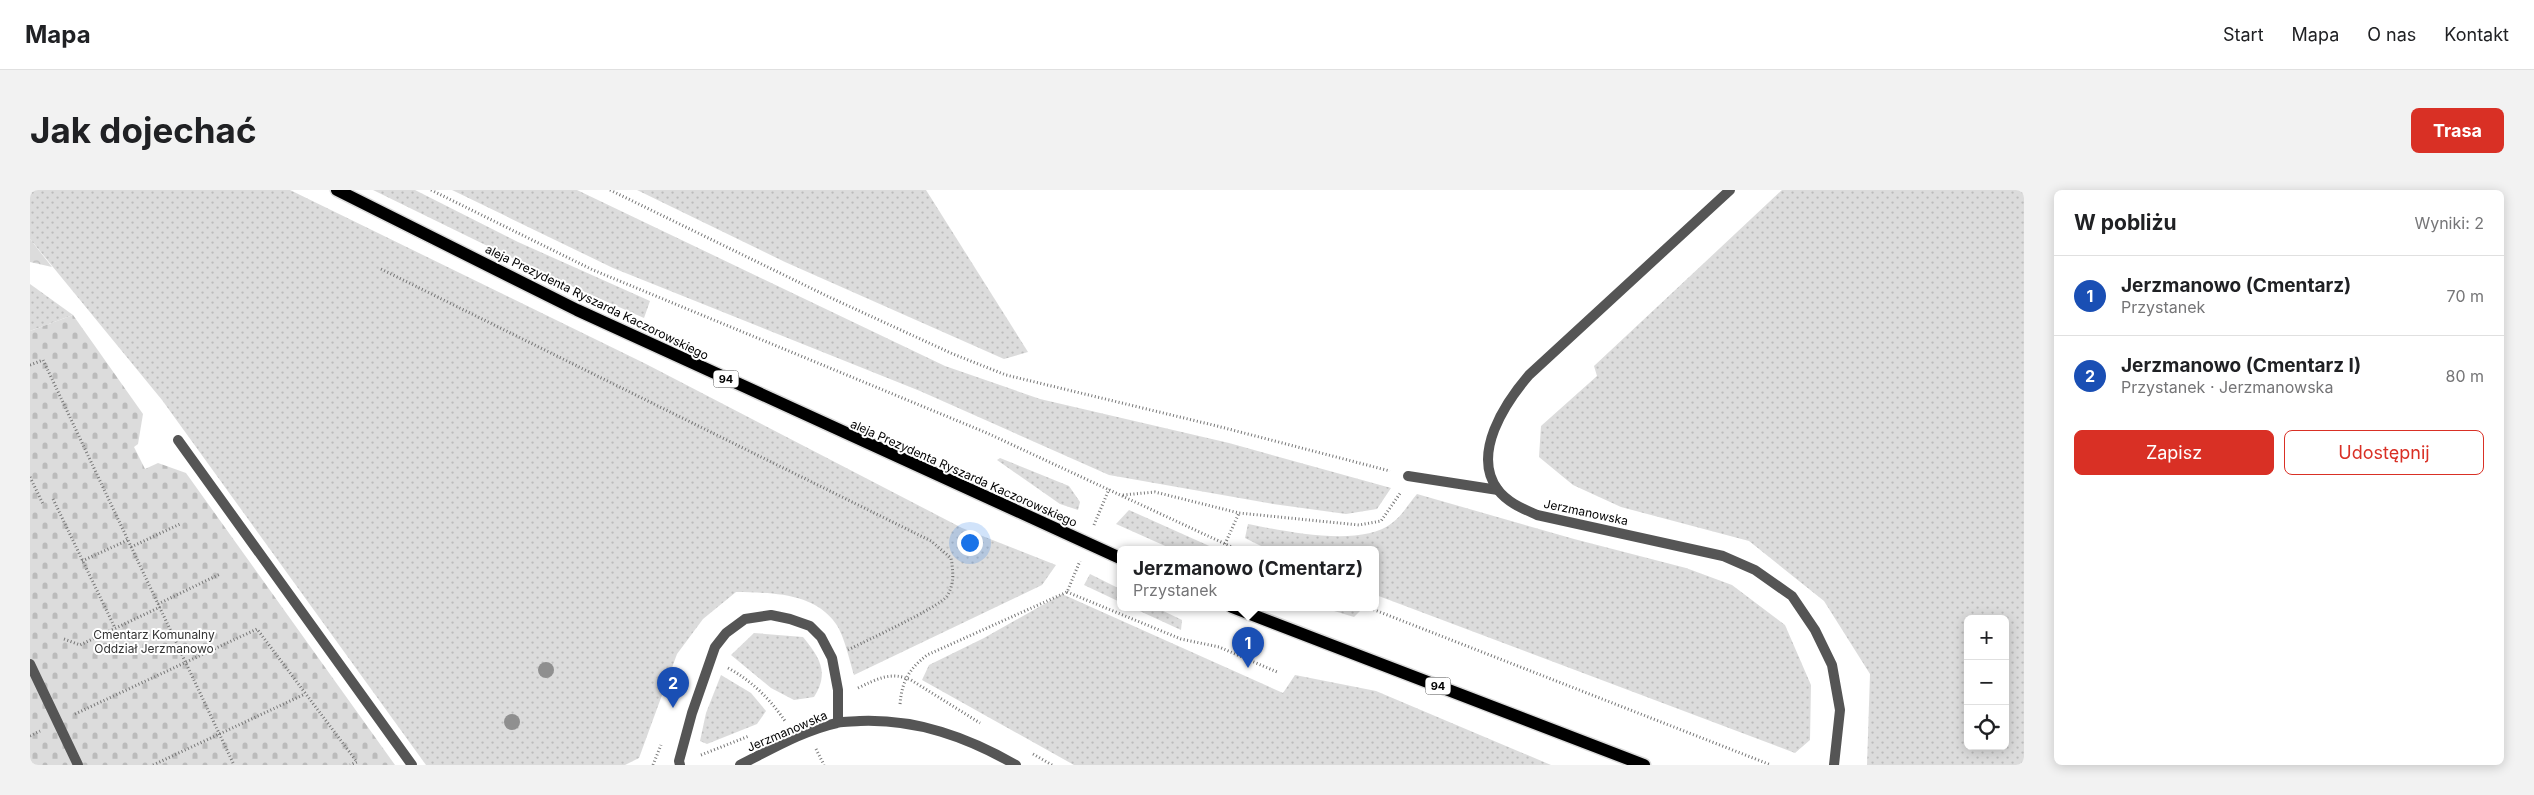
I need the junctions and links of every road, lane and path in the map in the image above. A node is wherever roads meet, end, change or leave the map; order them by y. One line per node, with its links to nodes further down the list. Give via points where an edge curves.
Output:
1 (337, 190): 20 (main road, aleja Prezydenta Ryszarda Kaczorowskiego / 94, via 576,310)
2 (430, 190): 11 (path, via 593,270 987,433)
3 (610, 190): 8 (path, via 830,297 1006,375)
4 (1730, 190): 10 (street, via 1549,354 1511,396 1489,443 1490,471)
5 (382, 269): 28 (path, via 930,540 951,558 954,578 947,597)
6 (30, 364): 16 (path, via 42,360)
7 (178, 440): 46 (street)
8 (1408, 476): 10 (street); 14 (path, via 1401,493 1381,521 1359,525)
9 (30, 477): 13 (path)
10 (1498, 490): 52 (street, Jerzmanowska, via 1515,505 1538,515 1723,556 1755,570 1792,596 1815,630 1832,665 1840,710)
11 (1123, 495): 14 (path, via 1155,492); 17 (path)
12 (53, 499): 21 (path)
13 (43, 504)
14 (1239, 513): 17 (path)
15 (180, 524): 19 (path)
16 (128, 540): 19 (path); 21 (path)
17 (1225, 544): 18 (path)
18 (1229, 546)
19 (131, 547): 23 (path)
20 (1117, 557)
21 (82, 561): 26 (path)
22 (220, 574): 23 (path)
23 (159, 606): 26 (path); 29 (path)
24 (1242, 611): 50 (main road, 94)
25 (1377, 611): 51 (path)
26 (115, 628): 27 (path, via 80,645)
27 (64, 639)
28 (832, 658): 39 (street, via 838,690); 47 (street, via 821,637 810,626 771,615 745,619 726,633 715,647 692,713)
29 (186, 662): 35 (path, via 257,629); 37 (path); 41 (path)
30 (30, 664): 37 (street)
31 (723, 665): 38 (path, via 746,678 775,706)
32 (1277, 672): 33 (path, via 1219,647 1181,638 1067,592 927,654)
33 (905, 677): 34 (path, via 891,674); 36 (path); 40 (path)
34 (855, 689)
35 (305, 694): 41 (path); 45 (path, via 356,762)
36 (965, 714)
37 (58, 722): 42 (street)
38 (785, 722)
39 (838, 722): 40 (street, Jerzmanowska); 48 (street, Jerzmanowska)
40 (898, 722): 49 (street, Jerzmanowska, via 951,734)
41 (219, 734): 43 (path); 44 (path)
42 (78, 765)
43 (153, 765)
44 (234, 765)
45 (350, 765)
46 (412, 765)
47 (680, 765)
48 (740, 765)
49 (1016, 765)
50 (1644, 765)
51 (1771, 765)
52 (1834, 765)

